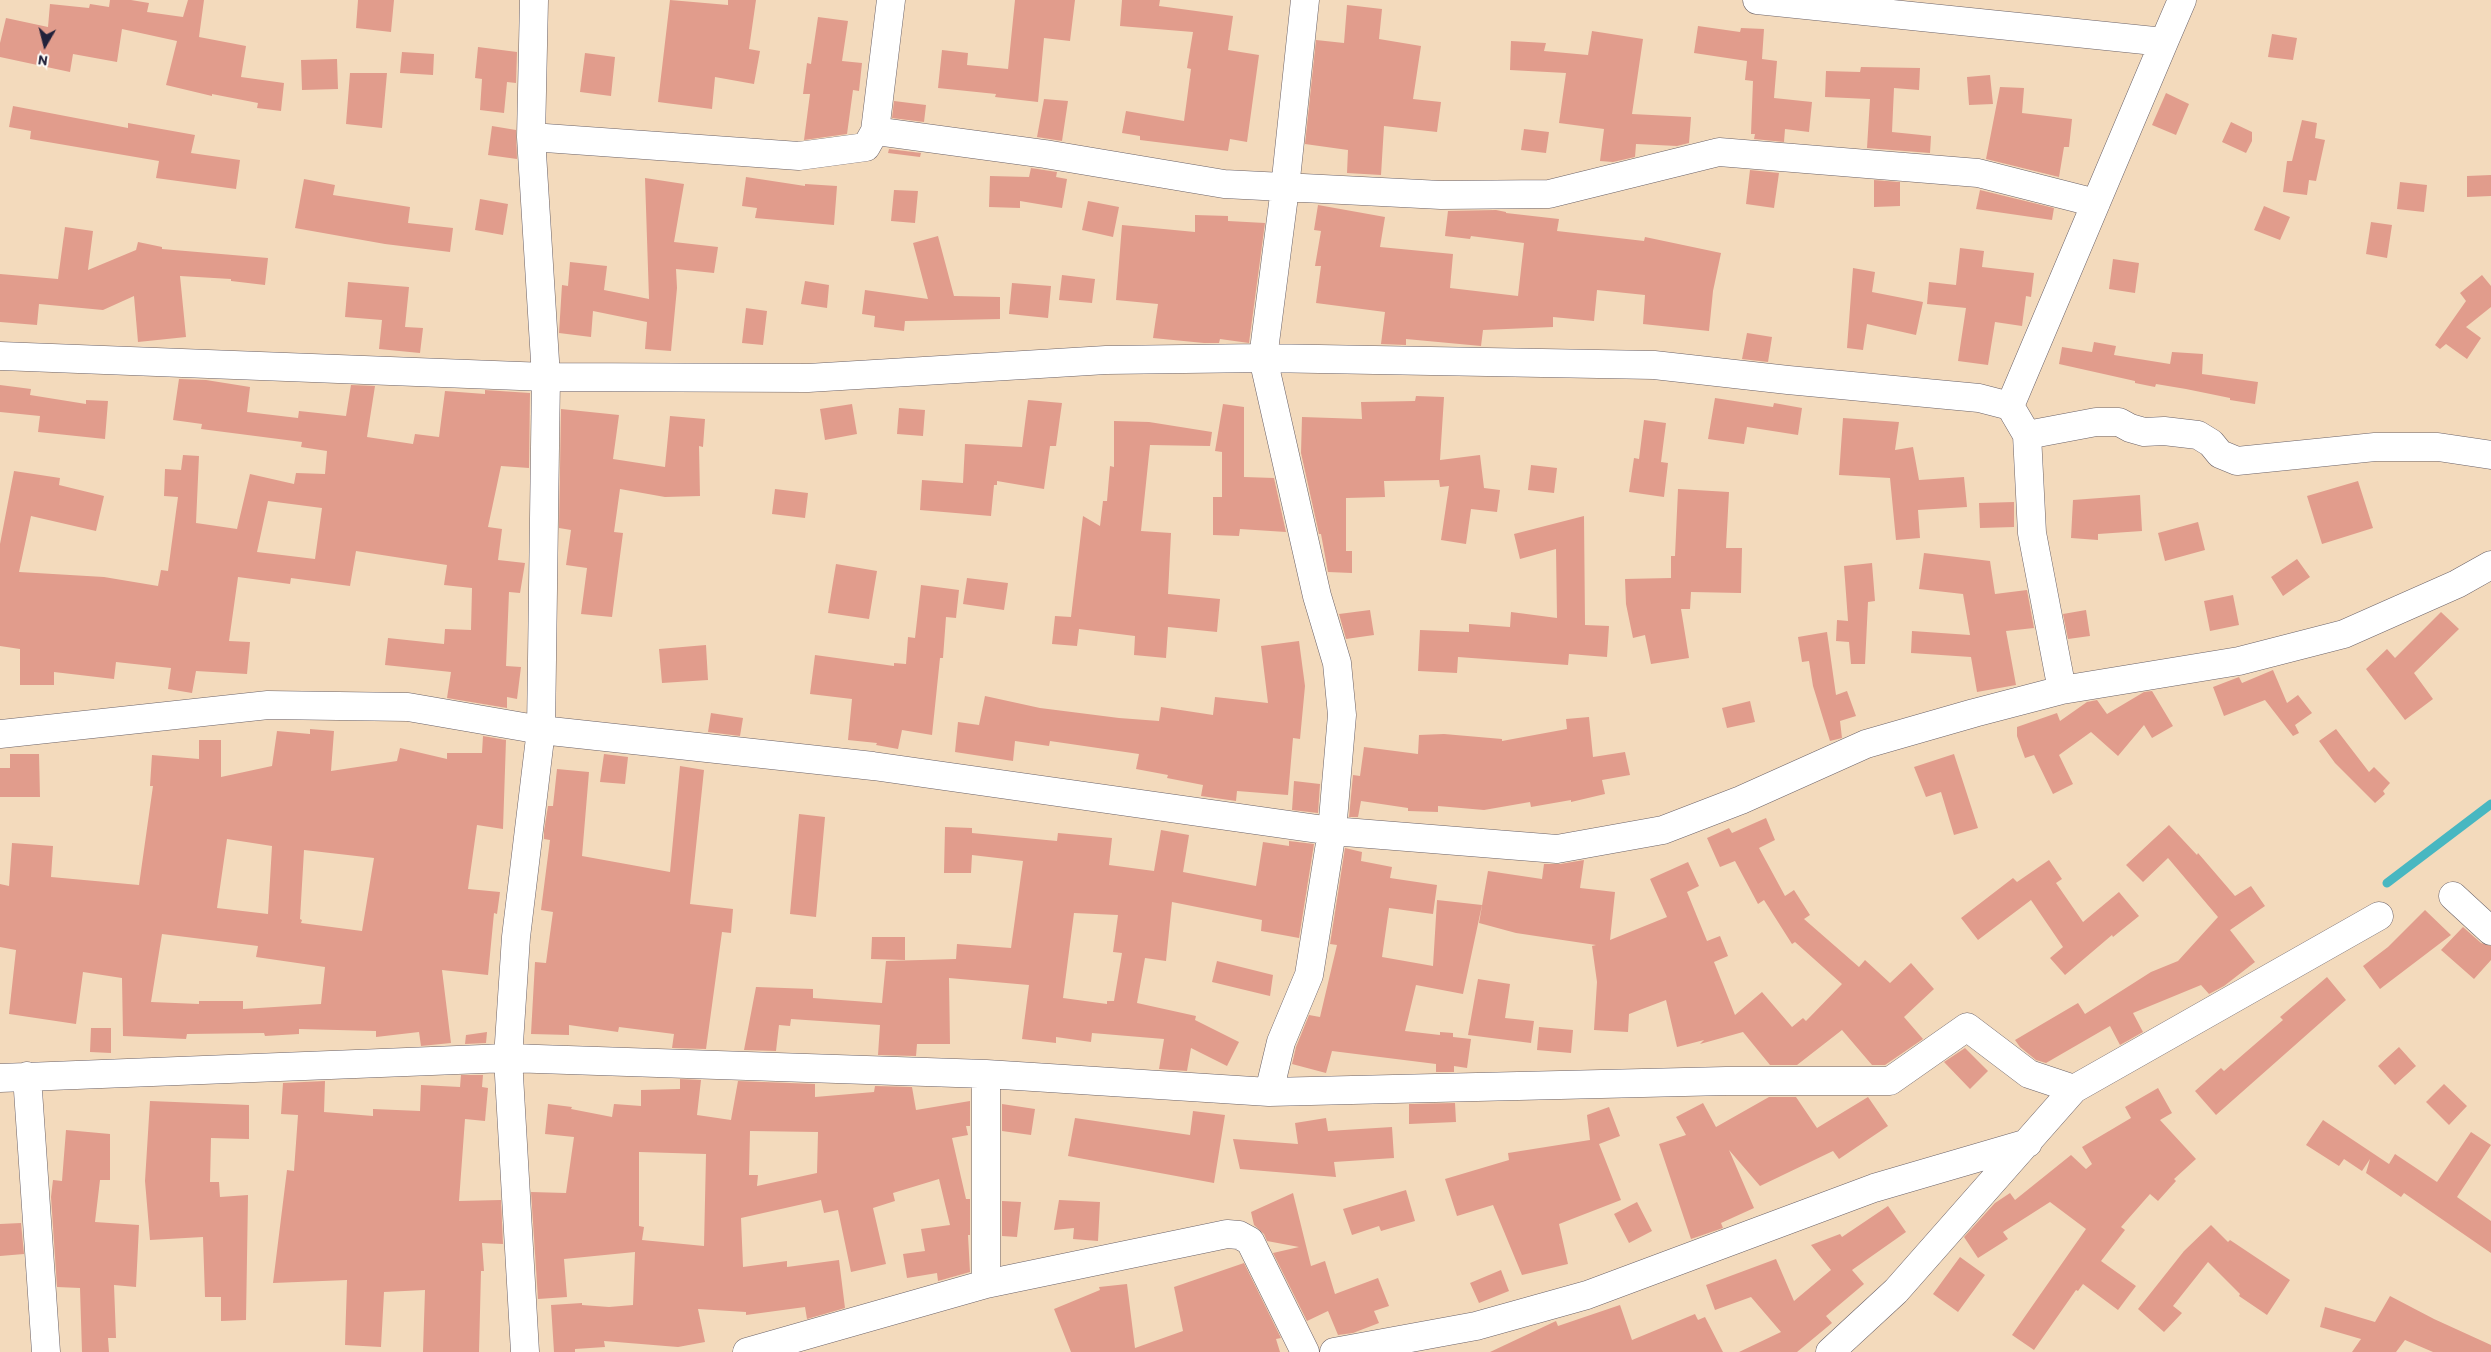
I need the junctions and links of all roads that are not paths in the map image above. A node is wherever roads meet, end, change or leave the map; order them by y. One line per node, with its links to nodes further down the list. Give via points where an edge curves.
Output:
1 (534, 0): 9 (street)
2 (891, 0): 8 (street)
3 (1304, 0): 10 (street)
4 (1757, 0): 6 (street)
5 (2182, 0): 7 (street)
6 (1786, 2): 7 (street)
7 (2164, 42): 11 (street)
8 (875, 131): 9 (street, via 866,147 799,156); 10 (street, via 1045,154 1224,184)
9 (531, 137): 14 (street)
10 (1285, 188): 11 (street, via 1549,194 1719,152 1978,173); 13 (street)
11 (2096, 203): 15 (street)
12 (0, 356): 14 (street)
13 (1264, 358): 14 (street, via 1106,360 808,378); 15 (street, via 1654,365 1979,398); 22 (street, via 1312,578 1338,663 1342,715)
14 (546, 378): 20 (street)
15 (2010, 406): 16 (street)
16 (2027, 435): 17 (street, via 2096,422 2119,422 2144,432 2198,435 2220,454 2237,461 2375,447 2438,446); 19 (street, via 2032,532)
17 (2491, 455)
18 (2491, 565): 19 (street, via 2457,584 2344,634 2238,662)
19 (2062, 690): 22 (street, via 1866,744 1741,800 1662,830 1557,849)
20 (540, 730): 21 (street, via 408,708 268,705); 22 (street, via 874,766); 26 (street, via 516,937)
21 (0, 734)
22 (1332, 830): 31 (street, via 1309,975 1282,1042)
23 (2453, 896): 25 (street)
24 (2379, 916): 30 (street)
25 (2491, 930)
26 (508, 1058): 27 (street); 28 (street); 35 (street)
27 (986, 1074): 31 (street); 33 (street)
28 (27, 1076): 29 (street); 34 (street)
29 (0, 1078)
30 (2074, 1089): 31 (street, via 2029,1074 1967,1026 1890,1081 1726,1081); 32 (street)
31 (1269, 1092)
32 (2028, 1142): 38 (street, via 1874,1188 1587,1295 1476,1326); 39 (street, via 1896,1292)
33 (986, 1284): 36 (street); 37 (street, via 1206,1238 1239,1235 1250,1241)
34 (46, 1352)
35 (525, 1352)
36 (747, 1352)
37 (1305, 1352)
38 (1334, 1352)
39 (1830, 1352)

